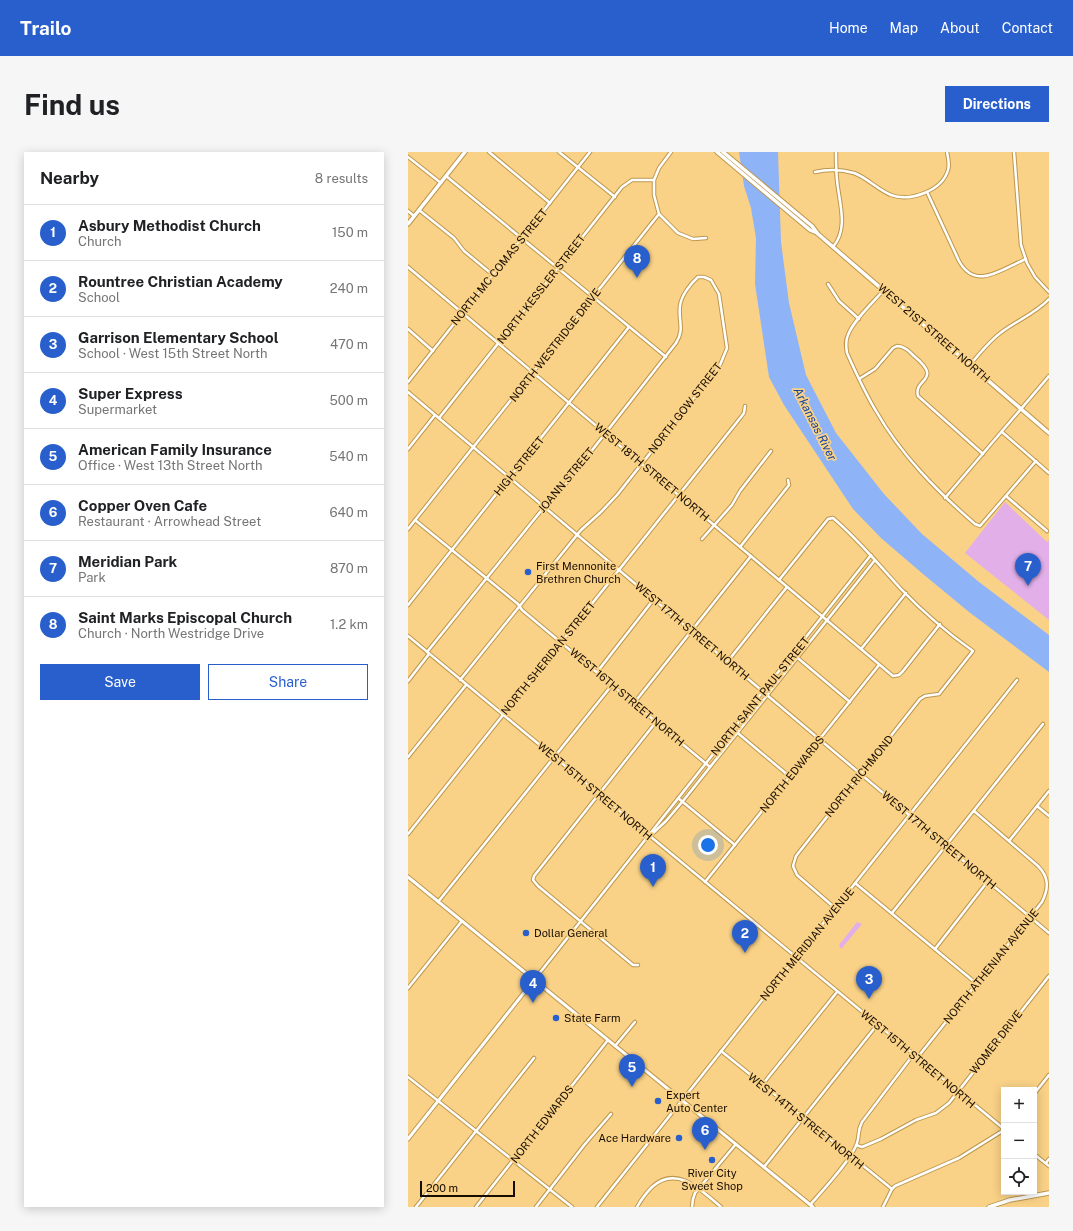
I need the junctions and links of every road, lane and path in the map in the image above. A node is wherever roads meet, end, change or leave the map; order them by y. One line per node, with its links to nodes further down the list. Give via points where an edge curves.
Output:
1 (465, 152): 15 (main road)
2 (490, 152): 20 (street)
3 (559, 152): 12 (street)
4 (590, 152): 12 (street, NORTH MC COMAS STREET)
5 (671, 152): 16 (street)
6 (717, 152): 26 (main road, WEST 21ST STREET NORTH)
7 (723, 152): 26 (main road, WEST 21ST STREET NORTH, via 788,205)
8 (836, 152): 13 (street)
9 (947, 152): 18 (street, via 949,160 944,178)
10 (1014, 152): 30 (street, via 1021,245)
11 (408, 157): 17 (street)
12 (578, 167): 19 (street); 20 (street, NORTH MC COMAS STREET)
13 (836, 170): 14 (street, via 828,168); 18 (street, via 855,174 891,195 905,197); 29 (street, via 842,206 842,231)
14 (815, 172)
15 (446, 176): 17 (main road); 27 (street)
16 (654, 180): 19 (street, NORTH KESSLER STREET, via 632,180); 23 (street, via 654,195)
17 (441, 183): 21 (main road)
18 (927, 192): 30 (street, via 962,267 967,271 978,277 987,277)
19 (615, 196): 32 (street, NORTH KESSLER STREET)
20 (550, 203): 27 (street, NORTH MC COMAS STREET)
21 (419, 210): 24 (main road); 33 (street, via 454,238 464,251)
22 (408, 211): 24 (street)
23 (659, 214): 28 (street, via 678,233 693,240); 38 (street, NORTH WESTRIDGE DRIVE)
24 (414, 216): 25 (main road)
25 (408, 224)
26 (818, 234): 29 (main road, WEST 21ST STREET NORTH)
27 (522, 238): 32 (street); 33 (street, NORTH MC COMAS STREET)
28 (706, 238)
29 (833, 247): 36 (main road, WEST 21ST STREET NORTH)
30 (1026, 259): 37 (street, via 1035,277)
31 (408, 267): 40 (street, WEST 18TH STREET NORTH)
32 (558, 268): 38 (street); 44 (street, NORTH KESSLER STREET)
33 (493, 275): 40 (street, NORTH MC COMAS STREET)
34 (828, 284): 41 (street, via 839,301)
35 (715, 285): 46 (street, JOANN STREET, via 708,278 698,277 685,293 680,305 681,332); 66 (street, NORTH GOW STREET, via 722,306 726,353 720,365)
36 (884, 290): 41 (street); 47 (main road, WEST 21ST STREET NORTH)
37 (1049, 292)
38 (593, 297): 42 (street); 48 (street, NORTH WESTRIDGE DRIVE)
39 (1049, 299): 47 (street, via 994,337)
40 (463, 313): 44 (street, WEST 18TH STREET NORTH); 45 (street, NORTH MC COMAS STREET)
41 (859, 319): 50 (street, via 848,334 846,346)
42 (630, 326): 46 (street); 53 (street, HIGH STREET)
43 (408, 330): 45 (street)
44 (499, 343): 48 (street, WEST 18TH STREET NORTH); 57 (street, NORTH KESSLER STREET)
45 (433, 350): 51 (street, NORTH MC COMAS STREET)
46 (666, 357): 60 (street, JOANN STREET)
47 (970, 365): 55 (main road, WEST 21ST STREET NORTH)
48 (534, 372): 53 (street, WEST 18TH STREET NORTH); 61 (street, NORTH WESTRIDGE DRIVE)
49 (1049, 376): 55 (street)
50 (860, 379): 64 (street, via 875,369 893,348 904,348 923,364 927,371 918,389 918,396); 72 (street, via 876,412 894,438 916,467)
51 (408, 382)
52 (408, 392): 56 (street, WEST 17TH STREET NORTH)
53 (570, 403): 60 (street, WEST 18TH STREET NORTH); 68 (street, HIGH STREET)
54 (745, 406): 70 (street, NORTH SHERIDAN STREET, via 744,413)
55 (1022, 409): 58 (street); 59 (main road, WEST 21ST STREET NORTH)
56 (435, 414): 57 (street, WEST 17TH STREET NORTH); 62 (street)
57 (439, 418): 61 (street, WEST 17TH STREET NORTH)
58 (1002, 432): 64 (street); 65 (street)
59 (1049, 433)
60 (605, 434): 66 (street, WEST 18TH STREET NORTH); 73 (street, JOANN STREET, via 564,486)
61 (474, 447): 68 (street, WEST 17TH STREET NORTH); 74 (street, NORTH WESTRIDGE DRIVE)
62 (408, 449)
63 (771, 451): 75 (street)
64 (983, 454): 72 (street)
65 (1036, 461): 67 (street); 71 (street)
66 (642, 464): 70 (street, WEST 18TH STREET NORTH); 78 (street, NORTH GOW STREET, via 601,512)
67 (1049, 473)
68 (510, 478): 73 (street, WEST 17TH STREET NORTH); 81 (street, HIGH STREET)
69 (788, 480): 80 (street, via 789,485)
70 (678, 495): 75 (street, WEST 18TH STREET NORTH); 85 (street, NORTH SHERIDAN STREET)
71 (1006, 496): 72 (street, via 980,526); 77 (street)
72 (945, 498)
73 (544, 506): 78 (street, WEST 17TH STREET NORTH); 86 (street, JOANN STREET)
74 (415, 520): 76 (street, NORTH WESTRIDGE DRIVE); 81 (street, WEST 16TH STREET NORTH)
75 (714, 526): 79 (street); 80 (street, WEST 18TH STREET NORTH)
76 (408, 529)
77 (1047, 532)
78 (577, 534): 85 (street, WEST 17TH STREET NORTH); 92 (street, NORTH GOW STREET)
79 (702, 539)
80 (740, 547): 83 (street, WEST 18TH STREET NORTH)
81 (452, 550): 86 (street, WEST 16TH STREET NORTH); 91 (street, HIGH STREET)
82 (871, 555): 84 (street); 87 (street, via 830,517); 93 (street, NORTH SAINT PAUL STREET)
83 (751, 556): 87 (street, WEST 18TH STREET NORTH); 96 (street)
84 (875, 560): 89 (street); 94 (street, NORTH SAINT PAUL STREET)
85 (619, 570): 90 (street, WEST 17TH STREET NORTH); 98 (street, NORTH SHERIDAN STREET)
86 (486, 578): 92 (street, WEST 16TH STREET NORTH); 100 (street, JOANN STREET)
87 (779, 580): 88 (street, WEST 18TH STREET NORTH)
88 (787, 587): 93 (street, WEST 18TH STREET NORTH); 103 (street)
89 (906, 593): 95 (street); 99 (street)
90 (654, 599): 96 (street, WEST 17TH STREET NORTH); 105 (street)
91 (408, 605)
92 (519, 606): 98 (street, WEST 16TH STREET NORTH); 106 (street, NORTH GOW STREET)
93 (823, 617): 94 (street, WEST 18TH STREET NORTH); 101 (street, NORTH SAINT PAUL STREET)
94 (826, 620): 99 (street, WEST 18TH STREET NORTH); 102 (street, NORTH SAINT PAUL STREET)
95 (940, 624): 104 (street, WEST 18TH STREET NORTH, via 903,671 896,676); 125 (street, NORTH RICHMOND, via 973,651 939,694 920,699)
96 (692, 631): 103 (street, WEST 17TH STREET NORTH); 114 (street)
97 (408, 636): 100 (street, WEST 15TH STREET NORTH)
98 (561, 642): 105 (street, WEST 16TH STREET NORTH); 115 (street, NORTH SHERIDAN STREET)
99 (861, 649): 104 (street, WEST 18TH STREET NORTH)
100 (428, 653): 106 (street, WEST 15TH STREET NORTH); 108 (street, JOANN STREET)
101 (793, 654): 102 (street); 111 (street, NORTH SAINT PAUL STREET)
102 (797, 657): 112 (street, NORTH SAINT PAUL STREET); 113 (street)
103 (728, 662): 111 (street, WEST 17TH STREET NORTH)
104 (880, 665): 113 (street, NORTH EDWARDS)
105 (597, 672): 110 (street, WEST 16TH STREET NORTH)
106 (460, 680): 109 (street, WEST 15TH STREET NORTH)
107 (1017, 680): 133 (street, NORTH MERIDIAN AVENUE)
108 (408, 681)
109 (466, 685): 115 (street, WEST 15TH STREET NORTH); 121 (street)
110 (612, 685): 114 (street, WEST 16TH STREET NORTH); 122 (street)
111 (763, 691): 112 (street, WEST 17TH STREET NORTH); 118 (street, NORTH SAINT PAUL STREET)
112 (767, 695): 119 (street, NORTH SAINT PAUL STREET); 120 (street, WEST 17TH STREET NORTH)
113 (850, 702): 120 (street, NORTH EDWARDS)
114 (634, 704): 116 (street, WEST 16TH STREET NORTH)
115 (503, 715): 122 (street, WEST 15TH STREET NORTH); 135 (street, NORTH SHERIDAN STREET)
116 (656, 722): 123 (street, WEST 16TH STREET NORTH); 128 (street)
117 (1043, 724): 132 (street)
118 (733, 729): 119 (street); 123 (street, NORTH SAINT PAUL STREET)
119 (737, 733): 124 (street, NORTH SAINT PAUL STREET); 126 (street)
120 (820, 739): 125 (street, WEST 17TH STREET NORTH); 126 (street, NORTH EDWARDS)
121 (408, 757)
122 (554, 757): 128 (street, WEST 15TH STREET NORTH); 144 (street)
123 (706, 763): 124 (street, WEST 16TH STREET NORTH); 129 (street, NORTH SAINT PAUL STREET)
124 (710, 767): 130 (street, NORTH SAINT PAUL STREET)
125 (861, 774): 133 (street, WEST 17TH STREET NORTH); 145 (street, NORTH RICHMOND, via 794,860 793,866 797,875)
126 (789, 776): 138 (street, NORTH EDWARDS)
127 (1049, 791): 131 (street)
128 (598, 794): 136 (street, WEST 15TH STREET NORTH); 149 (street, via 534,876 535,883)
129 (678, 798): 130 (street); 136 (street, NORTH SAINT PAUL STREET)
130 (682, 801): 136 (street, NORTH SAINT PAUL STREET, via 666,821); 138 (street)
131 (1037, 806): 134 (street); 137 (street)
132 (974, 811): 137 (street, NORTH ATHENIAN AVENUE); 139 (street)
133 (910, 815): 139 (street, WEST 17TH STREET NORTH); 143 (street, NORTH MERIDIAN AVENUE)
134 (1049, 816)
135 (408, 834)
136 (649, 836): 142 (street, WEST 15TH STREET NORTH); 149 (street, NORTH SAINT PAUL STREET)
137 (1009, 841): 147 (street, NORTH ATHENIAN AVENUE, via 1043,871 1047,883 1046,895)
138 (735, 844): 142 (street, NORTH EDWARDS)
139 (946, 846): 141 (street, WEST 17TH STREET NORTH); 146 (street)
140 (408, 877): 144 (street)
141 (988, 881): 147 (street, WEST 17TH STREET NORTH); 151 (street)
142 (705, 882): 152 (street, WEST 15TH STREET NORTH)
143 (855, 883): 145 (street, NORTH MERIDIAN AVENUE); 146 (street)
144 (438, 902): 148 (street)
145 (835, 908): 152 (street, NORTH MERIDIAN AVENUE)
146 (892, 914): 151 (street)
147 (1030, 917): 150 (street, WEST 17TH STREET NORTH); 156 (street, NORTH ATHENIAN AVENUE)
148 (462, 921): 155 (street); 157 (street)
149 (580, 922): 153 (street, via 633,965); 155 (street, NORTH SAINT PAUL STREET)
150 (1049, 933)
151 (934, 949): 156 (street)
152 (795, 958): 158 (street, WEST 15TH STREET NORTH); 163 (street, NORTH MERIDIAN AVENUE)
153 (638, 966)
154 (1049, 976): 171 (street, WOMER DRIVE)
155 (534, 980): 161 (street); 173 (street, NORTH SAINT PAUL STREET)
156 (977, 984): 166 (street, NORTH ATHENIAN AVENUE)
157 (408, 988)
158 (837, 992): 160 (street, WEST 15TH STREET NORTH); 169 (street)
159 (635, 1022): 162 (street)
160 (877, 1025): 164 (street, WEST 15TH STREET NORTH); 175 (street)
161 (608, 1040): 162 (street); 185 (street, NORTH EDWARDS)
162 (615, 1046): 172 (street)
163 (720, 1051): 169 (street, WEST 14TH STREET NORTH); 172 (street, NORTH MERIDIAN AVENUE)
164 (914, 1055): 166 (street, WEST 15TH STREET NORTH); 181 (street, via 862,1122 858,1129)
165 (534, 1058): 177 (street)
166 (917, 1058): 171 (street, WEST 15TH STREET NORTH)
167 (1049, 1075): 170 (street)
168 (408, 1077): 173 (street)
169 (762, 1085): 175 (street, WEST 14TH STREET NORTH)
170 (1037, 1090)
171 (958, 1092): 176 (street, WEST 15TH STREET NORTH); 181 (street, WOMER DRIVE, via 936,1113 862,1147)
172 (682, 1100): 180 (street); 198 (street, NORTH MERIDIAN AVENUE)
173 (438, 1101): 177 (street); 179 (street, NORTH SAINT PAUL STREET)
174 (611, 1114): 189 (street)
175 (803, 1118): 183 (street, WEST 14TH STREET NORTH); 188 (street)
176 (1001, 1128)
177 (476, 1131): 185 (street); 194 (street)
178 (1001, 1132): 191 (street, via 959,1158)
179 (408, 1139)
180 (736, 1144): 188 (street); 190 (street)
181 (856, 1145): 183 (street)
182 (1037, 1156): 186 (street)
183 (850, 1157): 191 (street, WEST 14TH STREET NORTH); 193 (street)
184 (1049, 1159): 186 (street)
185 (513, 1161): 189 (street); 195 (street, NORTH EDWARDS)
186 (1046, 1164): 187 (street)
187 (1049, 1166)
188 (764, 1167): 193 (street)
189 (549, 1189): 196 (street); 197 (street)
190 (699, 1189): 199 (street, via 686,1180 667,1179 652,1187); 200 (street); 201 (street)
191 (892, 1189): 202 (street)
192 (1049, 1193): 203 (main road, via 1010,1200)
193 (812, 1206)
194 (416, 1207)
195 (476, 1207)
196 (536, 1207)
197 (572, 1207)
198 (597, 1207)
199 (637, 1207)
200 (692, 1207)
201 (721, 1207)
202 (884, 1207)
203 (989, 1207)

